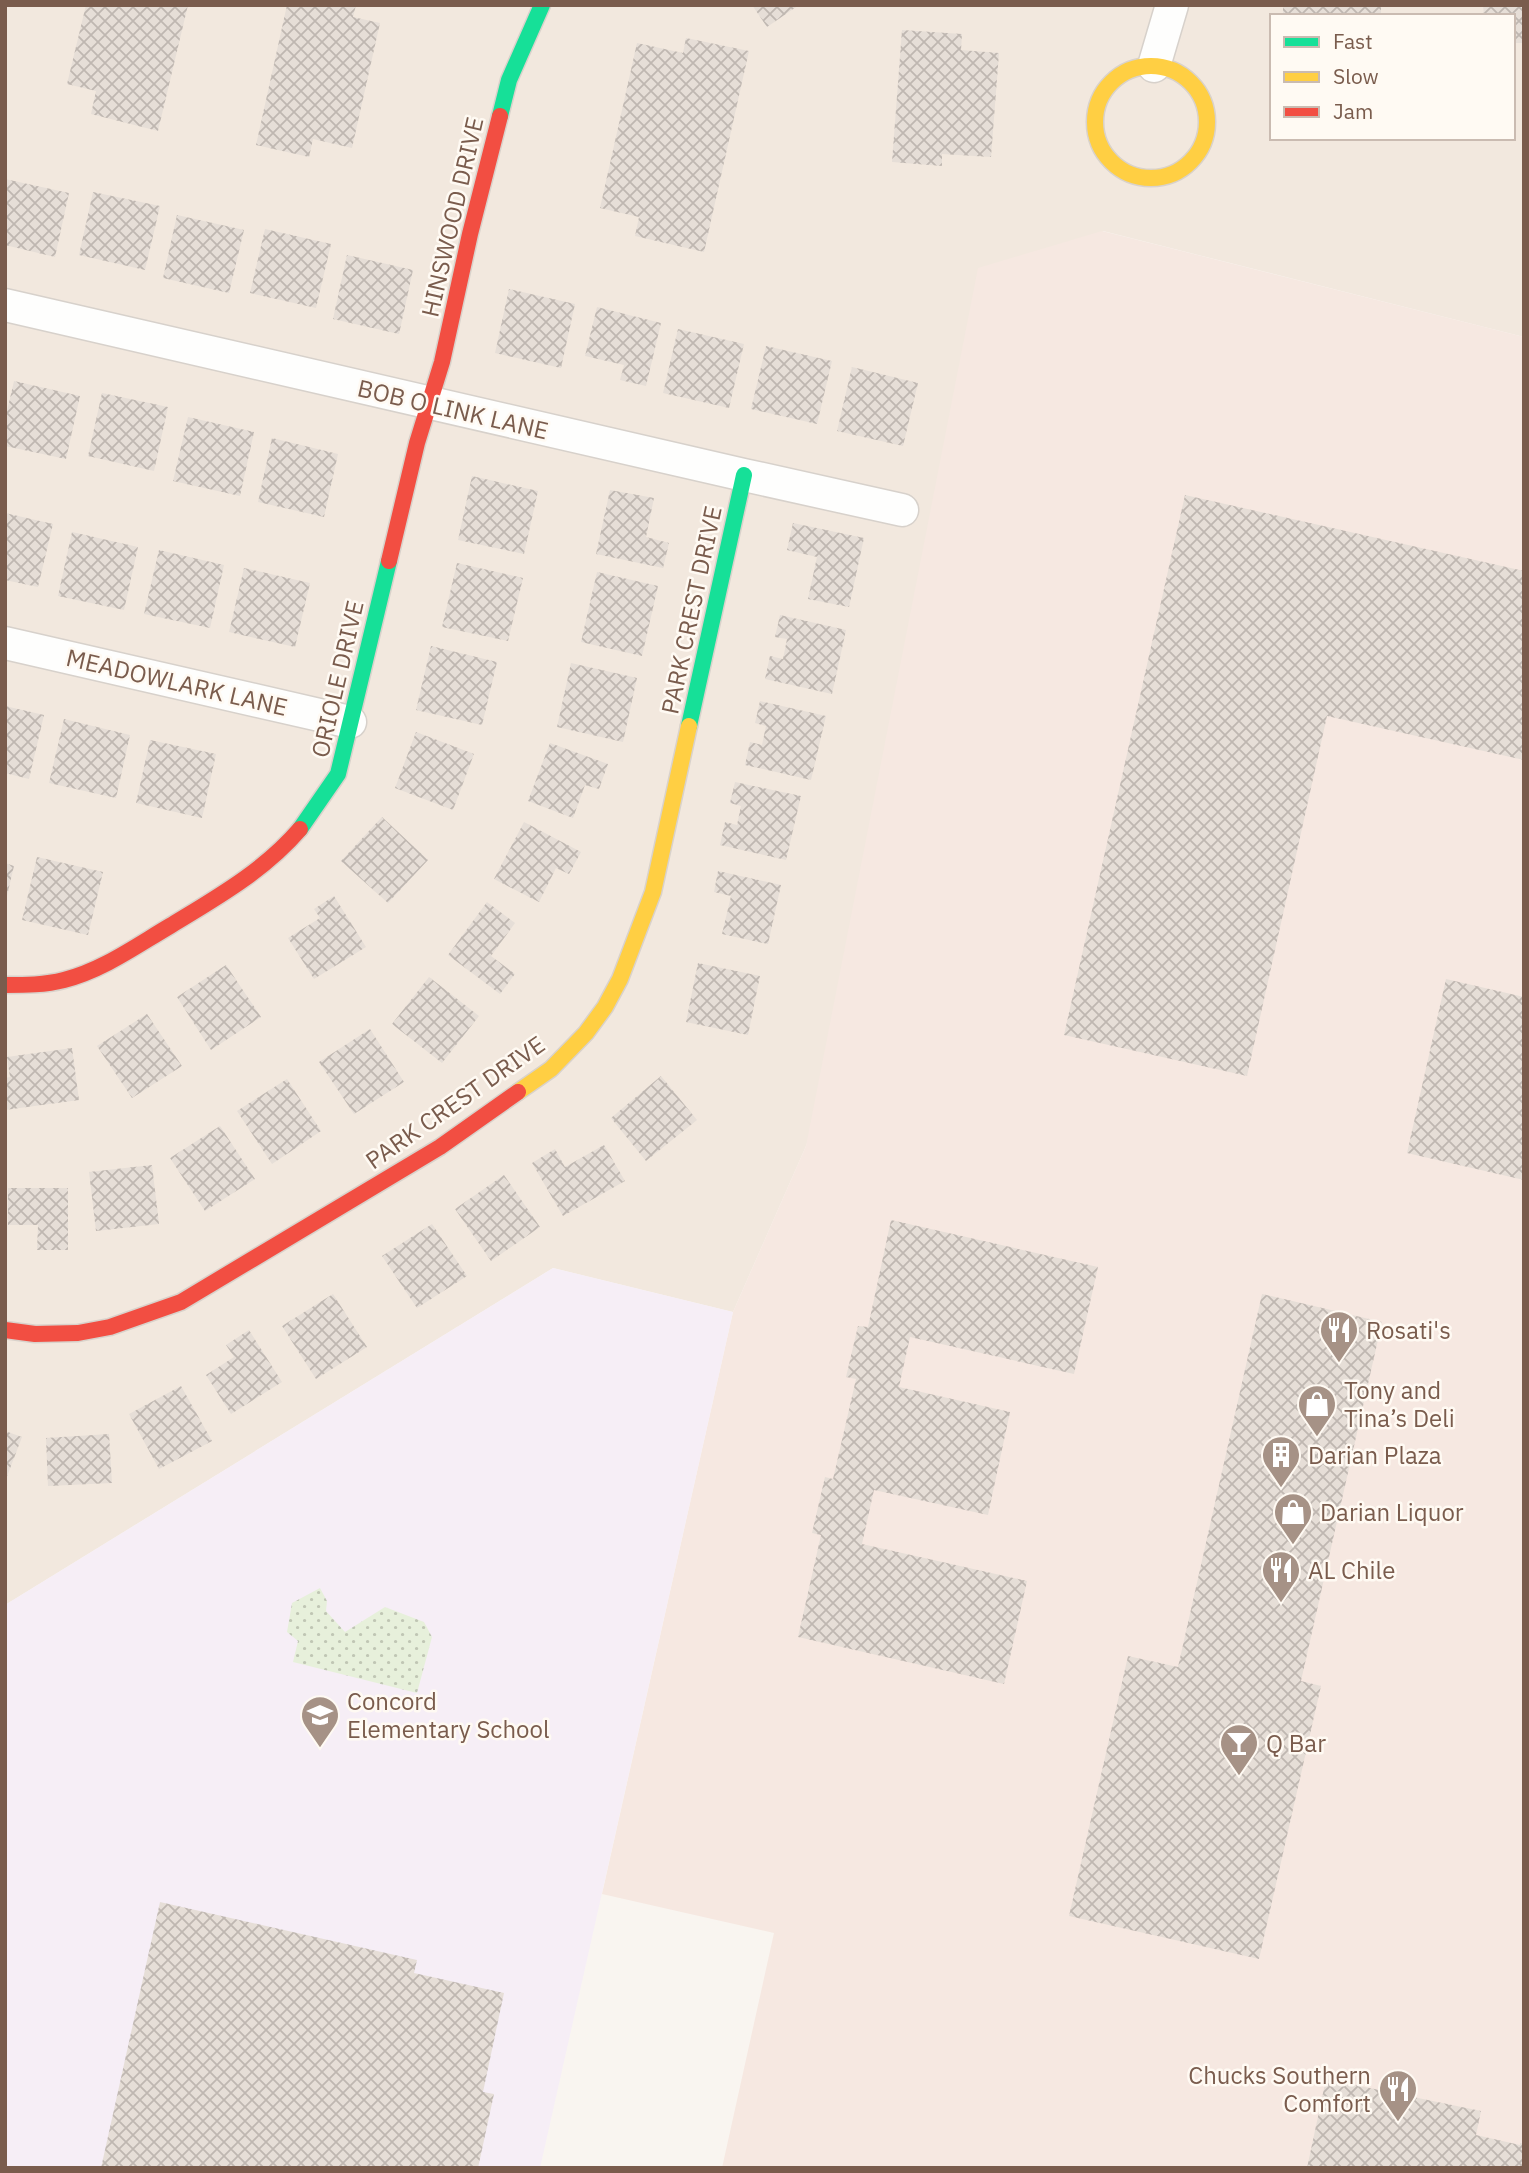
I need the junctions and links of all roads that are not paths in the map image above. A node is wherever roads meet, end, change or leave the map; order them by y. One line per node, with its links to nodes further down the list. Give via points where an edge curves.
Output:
1 (542, 5): 5 (street, HINSWOOD DRIVE, via 509,80)
2 (1172, 5): 3 (street)
3 (1154, 66): 3 (street, via 1140,65 1109,83 1094,114 1094,132 1113,164 1148,178 1185,168 1198,154 1208,117 1192,82 1176,71)
4 (5, 305): 5 (street, BOB O LINK LANE)
5 (431, 404): 6 (street, HINSWOOD DRIVE); 7 (street, BOB O LINK LANE)
6 (417, 443): 10 (street, ORIOLE DRIVE)
7 (744, 475): 8 (street, BOB O LINK LANE); 12 (street, PARK CREST DRIVE, via 653,892 620,979 586,1033 551,1069 440,1147 181,1302 110,1328 78,1334)
8 (902, 510)
9 (5, 643): 10 (street, MEADOWLARK LANE)
10 (350, 722): 11 (street, ORIOLE DRIVE, via 338,774 320,804 279,852 236,886 108,963 39,985)
11 (5, 985)
12 (5, 1330)

